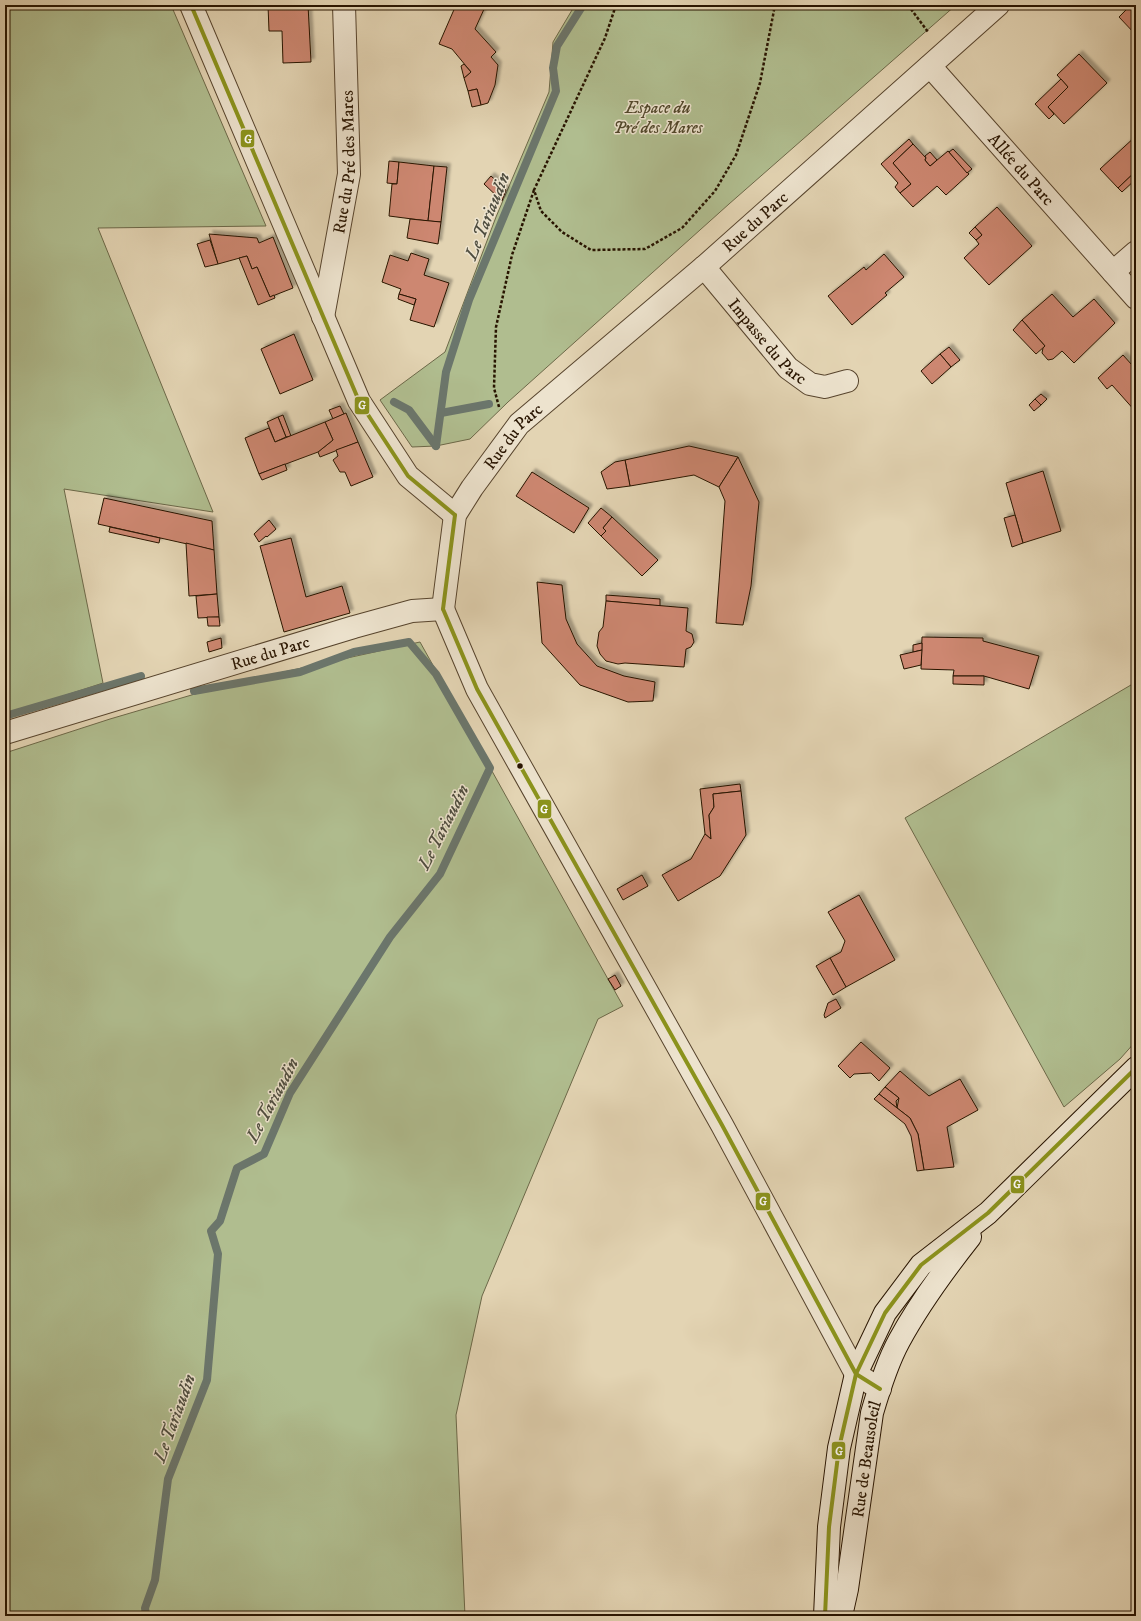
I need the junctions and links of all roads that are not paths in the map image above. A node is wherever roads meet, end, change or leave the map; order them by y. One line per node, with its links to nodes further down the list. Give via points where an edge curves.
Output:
1 (191, 5): 9 (street)
2 (344, 5): 9 (street, Rue du Pré des Mares, via 350,174)
3 (998, 5): 4 (street, Rue du Parc)
4 (937, 60): 6 (street, Rue du Parc); 7 (street, Allée du Parc)
5 (1136, 252): 7 (street)
6 (704, 267): 10 (street, Impasse du Parc, via 788,368 810,384 826,387); 11 (street, Rue du Parc, via 519,424)
7 (1113, 272): 8 (street, Allée du Parc)
8 (1136, 298)
9 (323, 316): 11 (street, via 359,401 408,476)
10 (847, 380)
11 (455, 515): 12 (street, Rue du Parc)
12 (443, 609): 13 (street, Rue du Parc, via 412,611 368,623); 16 (street, via 477,689 722,1125)
13 (5, 733)
14 (1136, 1068): 15 (street, Rue de Beausoleil)
15 (988, 1213): 16 (street, Rue de Beausoleil, via 921,1265 885,1313); 17 (street, Rue de Beausoleil, via 934,1283 899,1342)
16 (856, 1374): 17 (street); 18 (street, Rue de Beausoleil, via 838,1448 829,1527)
17 (880, 1389): 19 (street, Rue de Beausoleil, via 872,1413)
18 (825, 1616)
19 (841, 1616)

